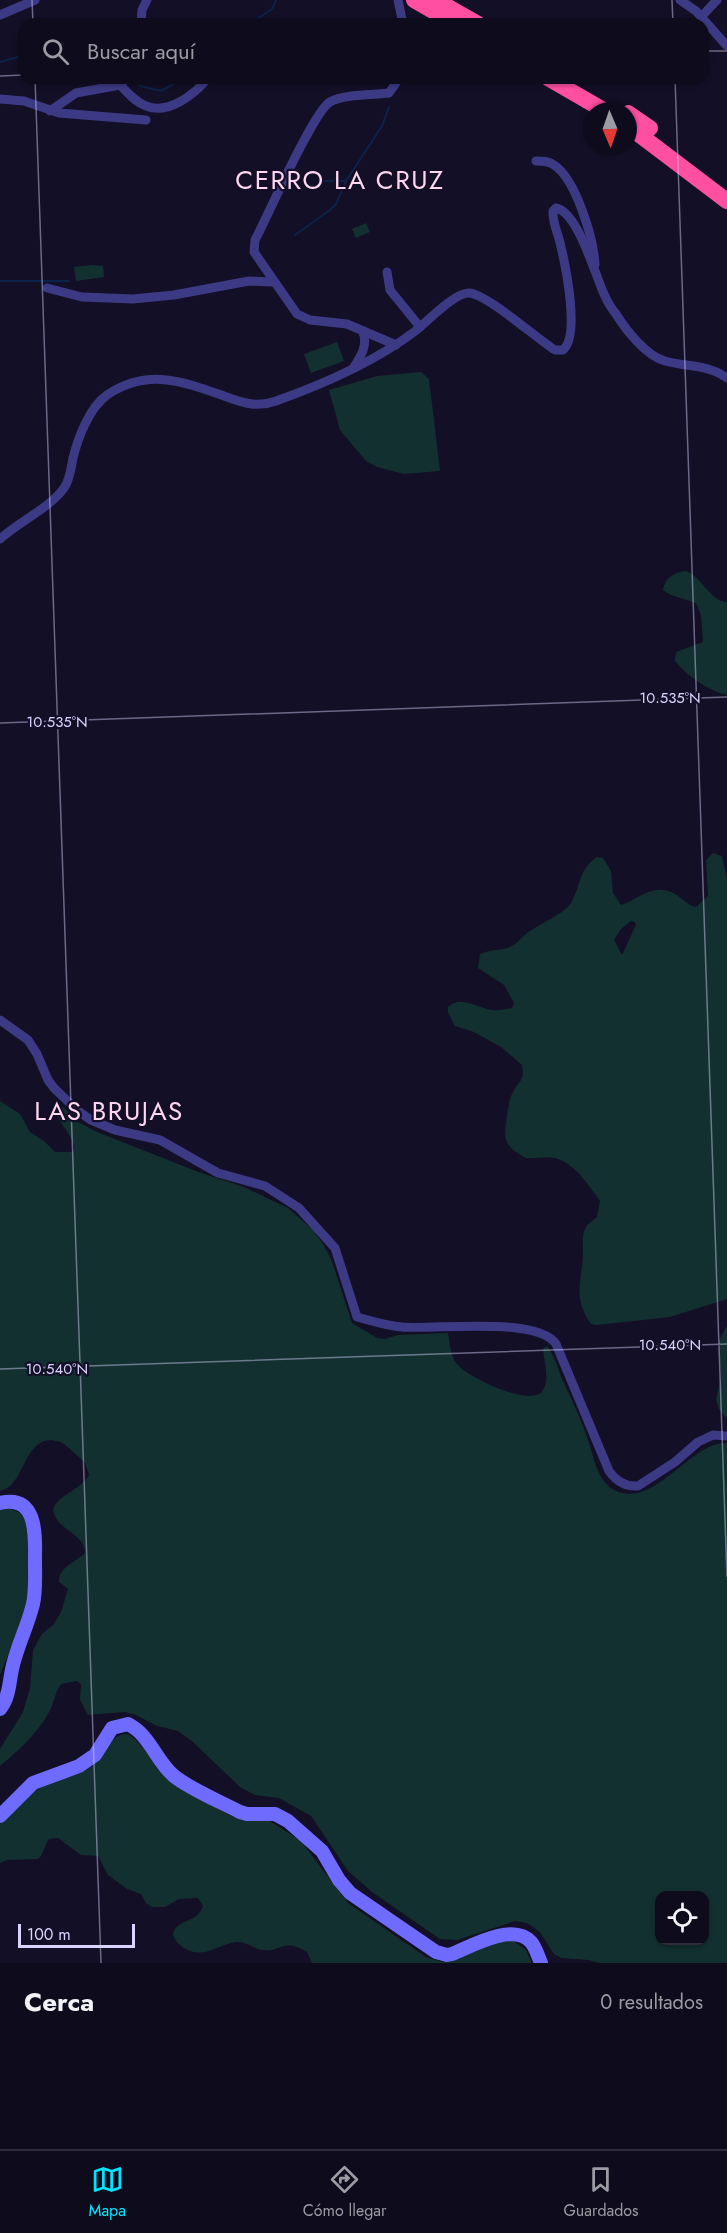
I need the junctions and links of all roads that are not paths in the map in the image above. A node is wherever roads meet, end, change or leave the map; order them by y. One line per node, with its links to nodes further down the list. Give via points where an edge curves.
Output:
1 (35, 0): 8 (street)
2 (147, 0): 10 (street)
3 (398, 0): 11 (street)
4 (414, 0): 12 (highway)
5 (436, 0): 13 (highway)
6 (680, 0): 9 (street)
7 (717, 0): 9 (street)
8 (0, 15)
9 (701, 17)
10 (141, 18)
11 (402, 18)
12 (445, 18)
13 (468, 18)
14 (709, 26): 15 (street)
15 (727, 46)
16 (112, 84): 25 (street, via 81,92)
17 (126, 84): 18 (street, via 140,103 148,107 181,102)
18 (201, 84)
19 (395, 84): 34 (street, via 389,93 335,100 322,110 255,240 255,256)
20 (558, 84): 23 (highway)
21 (580, 84): 24 (highway)
22 (0, 99): 25 (street, via 24,101)
23 (589, 102)
24 (610, 102)
25 (50, 111): 27 (street)
26 (637, 119): 30 (highway)
27 (146, 120)
28 (637, 133): 31 (highway)
29 (536, 161): 32 (street, via 553,164 566,177 593,245)
30 (727, 186)
31 (727, 201)
32 (595, 268): 36 (street, via 573,224 565,212 556,208 552,217 561,246 571,324 570,341 563,350 555,350 513,318 468,293 458,296); 40 (street, via 608,302 628,332 644,347 664,361 699,367)
33 (387, 272): 36 (street, via 390,290)
34 (273, 282): 35 (street, via 249,281 134,299 82,297); 37 (street, via 297,314 310,320 347,324)
35 (47, 288)
36 (420, 327): 38 (street)
37 (363, 332): 38 (street); 39 (street, via 363,350)
38 (396, 345): 39 (street)
39 (354, 367): 41 (street, via 264,404 247,404 185,382 163,379 137,382 117,390 99,404 85,427 65,486)
40 (727, 378)
41 (0, 539)
42 (0, 1020): 43 (street, via 27,1040 54,1088 91,1120 160,1140 218,1173 265,1186 299,1208 335,1248 357,1317 398,1327 469,1325 547,1335 556,1344 609,1471 618,1482 638,1486 705,1438)
43 (727, 1436)
44 (0, 1503): 45 (main road, via 13,1502 26,1509 35,1531 34,1601 6,1701)
45 (0, 1709)
46 (0, 1816): 47 (main road, via 33,1783 79,1766 95,1755 112,1728 128,1724 140,1732 180,1780 240,1812 275,1814 288,1821 322,1851 350,1893 436,1953 452,1954 489,1938 513,1934 533,1943)
47 (541, 1963)

